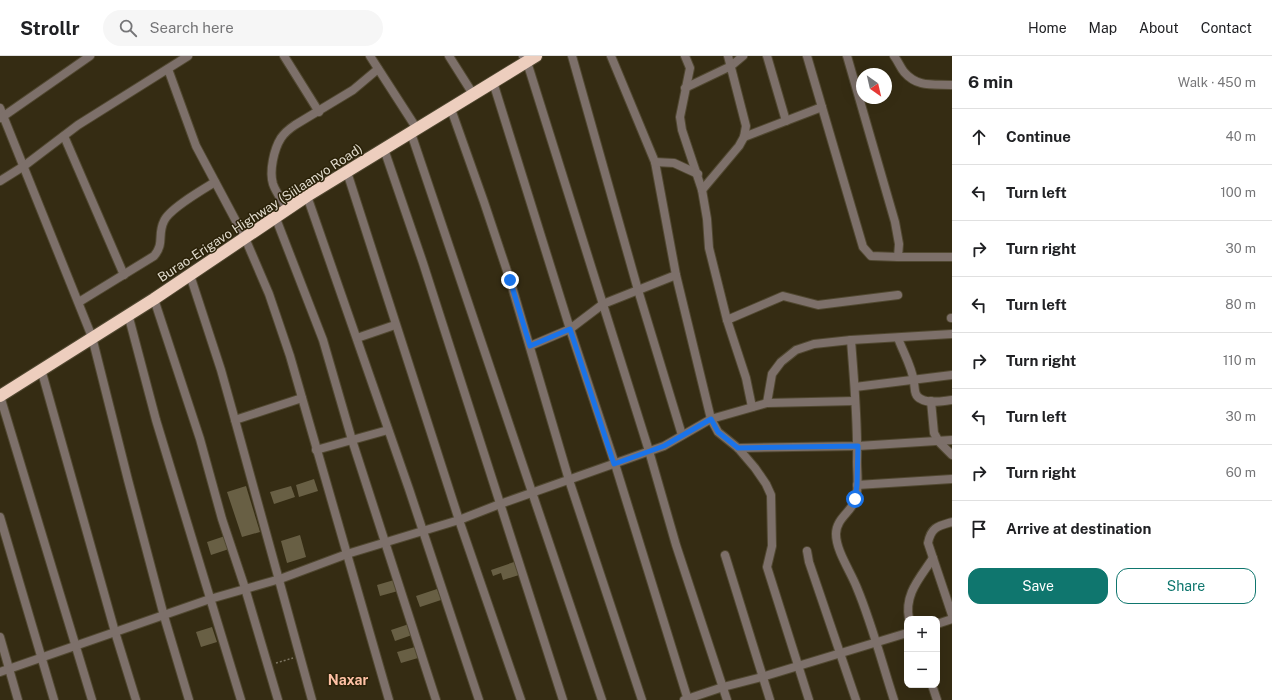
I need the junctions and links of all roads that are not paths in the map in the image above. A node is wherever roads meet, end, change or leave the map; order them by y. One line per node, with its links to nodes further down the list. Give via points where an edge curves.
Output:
1 (90, 56): 27 (street)
2 (188, 56): 17 (street)
3 (284, 56): 26 (street)
4 (370, 56): 18 (street)
5 (449, 56): 22 (street)
6 (572, 56): 49 (street)
7 (611, 56): 33 (street)
8 (685, 56): 21 (street, via 690,68)
9 (728, 56): 16 (street)
10 (743, 56): 16 (street)
11 (767, 56): 28 (street)
12 (807, 56): 23 (street)
13 (847, 56): 44 (street, via 895,222 899,244)
14 (896, 57): 20 (street, via 904,72 913,81)
15 (529, 58): 19 (highway, Burao-Erigavo Highway (Siilaanyo Road)); 53 (street)
16 (730, 66): 21 (street); 31 (street, via 746,126)
17 (168, 69): 30 (street); 38 (street, via 196,146)
18 (378, 69): 26 (street, via 354,90); 29 (street)
19 (493, 82): 22 (highway, Burao-Erigavo Highway (Siilaanyo Road)); 57 (street)
20 (952, 85)
21 (685, 88): 36 (street, via 680,117 682,130)
22 (473, 94): 25 (highway, Burao-Erigavo Highway (Siilaanyo Road))
23 (822, 107): 28 (street); 44 (street, via 863,247 871,256)
24 (0, 108): 27 (street)
25 (451, 109): 29 (highway, Burao-Erigavo Highway (Siilaanyo Road)); 63 (street)
26 (319, 112): 41 (street, via 286,131 275,154 272,168 273,184)
27 (2, 118): 34 (street)
28 (786, 121): 31 (street)
29 (414, 131): 32 (highway, Burao-Erigavo Highway (Siilaanyo Road)); 91 (street)
30 (64, 136): 34 (street); 46 (street)
31 (744, 137): 39 (street)
32 (384, 149): 35 (highway, Burao-Erigavo Highway (Siilaanyo Road)); 92 (street)
33 (655, 162): 36 (street, via 674,163); 48 (street)
34 (24, 166): 37 (street); 52 (street)
35 (347, 172): 40 (highway, Burao-Erigavo Highway (Siilaanyo Road)); 56 (street)
36 (698, 174): 39 (street)
37 (0, 181)
38 (215, 182): 43 (street); 46 (street, via 168,215 161,228 159,250)
39 (702, 190): 55 (street, via 709,248)
40 (307, 196): 41 (highway, Burao-Erigavo Highway (Siilaanyo Road)); 60 (street)
41 (287, 209): 42 (highway, Burao-Erigavo Highway (Siilaanyo Road))
42 (276, 216): 43 (highway, Burao-Erigavo Highway (Siilaanyo Road)); 79 (street, via 323,340)
43 (245, 238): 47 (highway, Burao-Erigavo Highway (Siilaanyo Road)); 69 (street, via 269,294)
44 (898, 257): 45 (street)
45 (952, 257)
46 (124, 275): 52 (street)
47 (190, 275): 51 (highway, Burao-Erigavo Highway (Siilaanyo Road)); 76 (street)
48 (676, 275): 49 (street); 75 (street)
49 (638, 290): 53 (street); 78 (street)
50 (898, 295): 55 (street, via 818,305 782,296)
51 (154, 299): 54 (highway, Burao-Erigavo Highway (Siilaanyo Road)); 103 (street)
52 (79, 302): 59 (street)
53 (603, 304): 57 (street); 85 (street)
54 (128, 314): 59 (highway, Burao-Erigavo Highway (Siilaanyo Road)); 104 (street, via 156,420)
55 (727, 320): 74 (street, via 746,378)
56 (395, 324): 60 (street); 94 (street)
57 (570, 329): 63 (street); 87 (street)
58 (952, 334): 61 (street)
59 (92, 337): 64 (highway, Burao-Erigavo Highway (Siilaanyo Road)); 106 (street)
60 (357, 338): 77 (street)
61 (898, 338): 62 (street); 66 (street)
62 (851, 340): 67 (street); 73 (street, via 814,344 796,350 781,362 772,374)
63 (530, 346): 89 (street)
64 (42, 369): 68 (highway, Burao-Erigavo Highway (Siilaanyo Road)); 110 (street)
65 (952, 375): 66 (street)
66 (914, 380): 67 (street); 72 (street, via 917,397)
67 (855, 387): 71 (street)
68 (0, 396): 114 (street)
69 (302, 398): 76 (street); 84 (street)
70 (952, 400): 72 (street)
71 (855, 401): 73 (street); 82 (street)
72 (931, 401): 81 (street, via 934,433)
73 (767, 403): 74 (street)
74 (752, 407): 75 (street)
75 (711, 419): 78 (street); 83 (street, via 718,432)
76 (235, 420): 102 (street)
77 (388, 430): 79 (street); 96 (street)
78 (682, 435): 85 (street, via 664,446)
79 (352, 440): 84 (street); 97 (street)
80 (952, 440): 81 (street)
81 (939, 442): 82 (street); 86 (street)
82 (858, 446): 83 (street); 90 (street)
83 (738, 448): 117 (street, via 755,468 771,495 772,546 767,567)
84 (316, 450): 99 (street)
85 (649, 451): 87 (street); 121 (street, via 676,545)
86 (952, 455)
87 (614, 464): 89 (street); 138 (street)
88 (952, 479): 90 (street)
89 (569, 480): 91 (street); 137 (street)
90 (857, 485): 113 (street, via 855,499 838,522 836,534 838,546 857,588)
91 (531, 493): 92 (street); 136 (street)
92 (500, 504): 94 (street); 135 (street)
93 (0, 517): 116 (street)
94 (459, 520): 96 (street); 134 (street)
95 (952, 522): 101 (street, via 940,525 929,535 928,543)
96 (423, 531): 97 (street); 133 (street)
97 (385, 542): 99 (street); 132 (street)
98 (808, 551): 115 (street, via 808,562)
99 (347, 554): 102 (street); 131 (street)
100 (725, 555): 120 (street)
101 (933, 558): 105 (street); 107 (street, via 913,588 908,600)
102 (280, 579): 103 (street); 130 (street)
103 (246, 588): 104 (street); 129 (street)
104 (210, 599): 106 (street); 128 (street)
105 (952, 615)
106 (164, 616): 110 (street); 127 (street)
107 (908, 616)
108 (952, 619): 109 (street)
109 (940, 623)
110 (115, 632): 114 (street); 126 (street)
111 (904, 634): 113 (street)
112 (0, 637): 118 (street)
113 (875, 642): 115 (street); 143 (street)
114 (75, 646): 116 (street); 125 (street)
115 (840, 653): 117 (street); 142 (street)
116 (42, 657): 118 (street); 124 (street)
117 (798, 666): 120 (street); 141 (street)
118 (9, 669): 119 (street); 123 (street)
119 (0, 672)
120 (762, 676): 121 (street); 140 (street)
121 (723, 687): 138 (street); 139 (street)
122 (933, 688): 144 (street)
123 (18, 700)
124 (54, 700)
125 (92, 700)
126 (136, 700)
127 (189, 700)
128 (241, 700)
129 (278, 700)
130 (312, 700)
131 (389, 700)
132 (436, 700)
133 (478, 700)
134 (521, 700)
135 (563, 700)
136 (602, 700)
137 (642, 700)
138 (686, 700)
139 (727, 700)
140 (770, 700)
141 (809, 700)
142 (856, 700)
143 (894, 700)
144 (937, 700)

